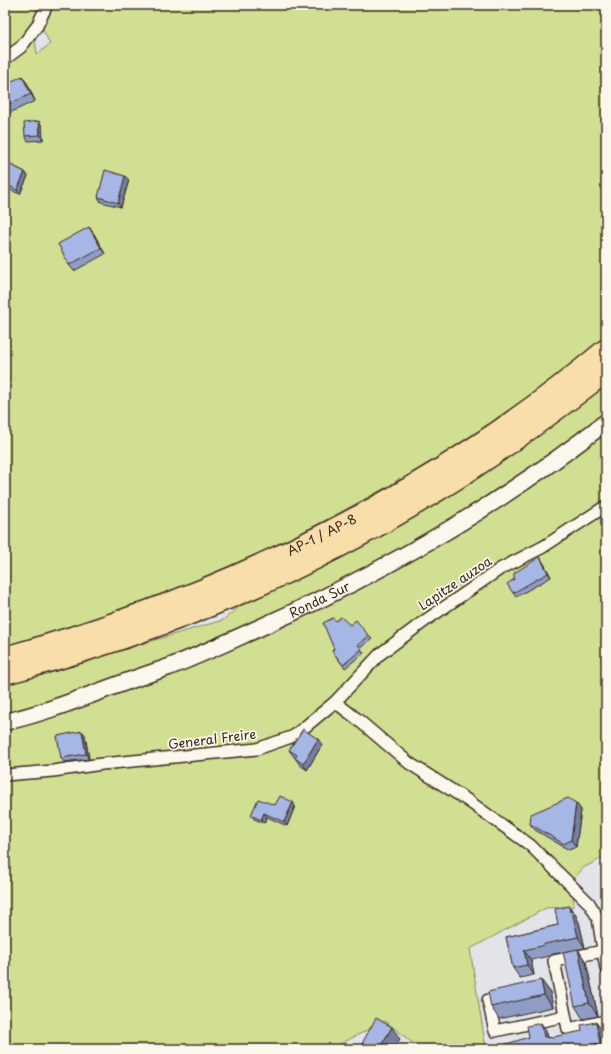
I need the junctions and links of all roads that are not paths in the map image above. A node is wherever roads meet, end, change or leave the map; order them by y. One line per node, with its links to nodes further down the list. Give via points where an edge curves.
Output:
1 (47, 5): 2 (street, via 37,26 25,42)
2 (5, 59)
3 (606, 349): 7 (highway, AP-1 / AP-8, via 473,448 386,501 302,545 203,590 93,630)
4 (606, 372): 8 (highway, AP-1 / AP-8, via 526,433 446,486 311,561 162,625)
5 (606, 422): 10 (main road, Ronda Sur, via 552,462 461,522 396,560 299,610 169,667 69,703)
6 (606, 506): 9 (street, Lapitze auzoa, via 543,546 500,569 426,620 380,654)
7 (5, 657)
8 (5, 674)
9 (335, 702): 11 (street, General Freire, via 294,736 257,749); 12 (street, via 409,763 530,845 589,903 598,918)
10 (5, 722)
11 (5, 775)
12 (603, 951): 13 (street); 15 (street, via 554,961)
13 (606, 968)
14 (488, 1000): 15 (street, via 495,1031)
15 (565, 1016): 16 (street, via 568,1029)
16 (606, 1021)

